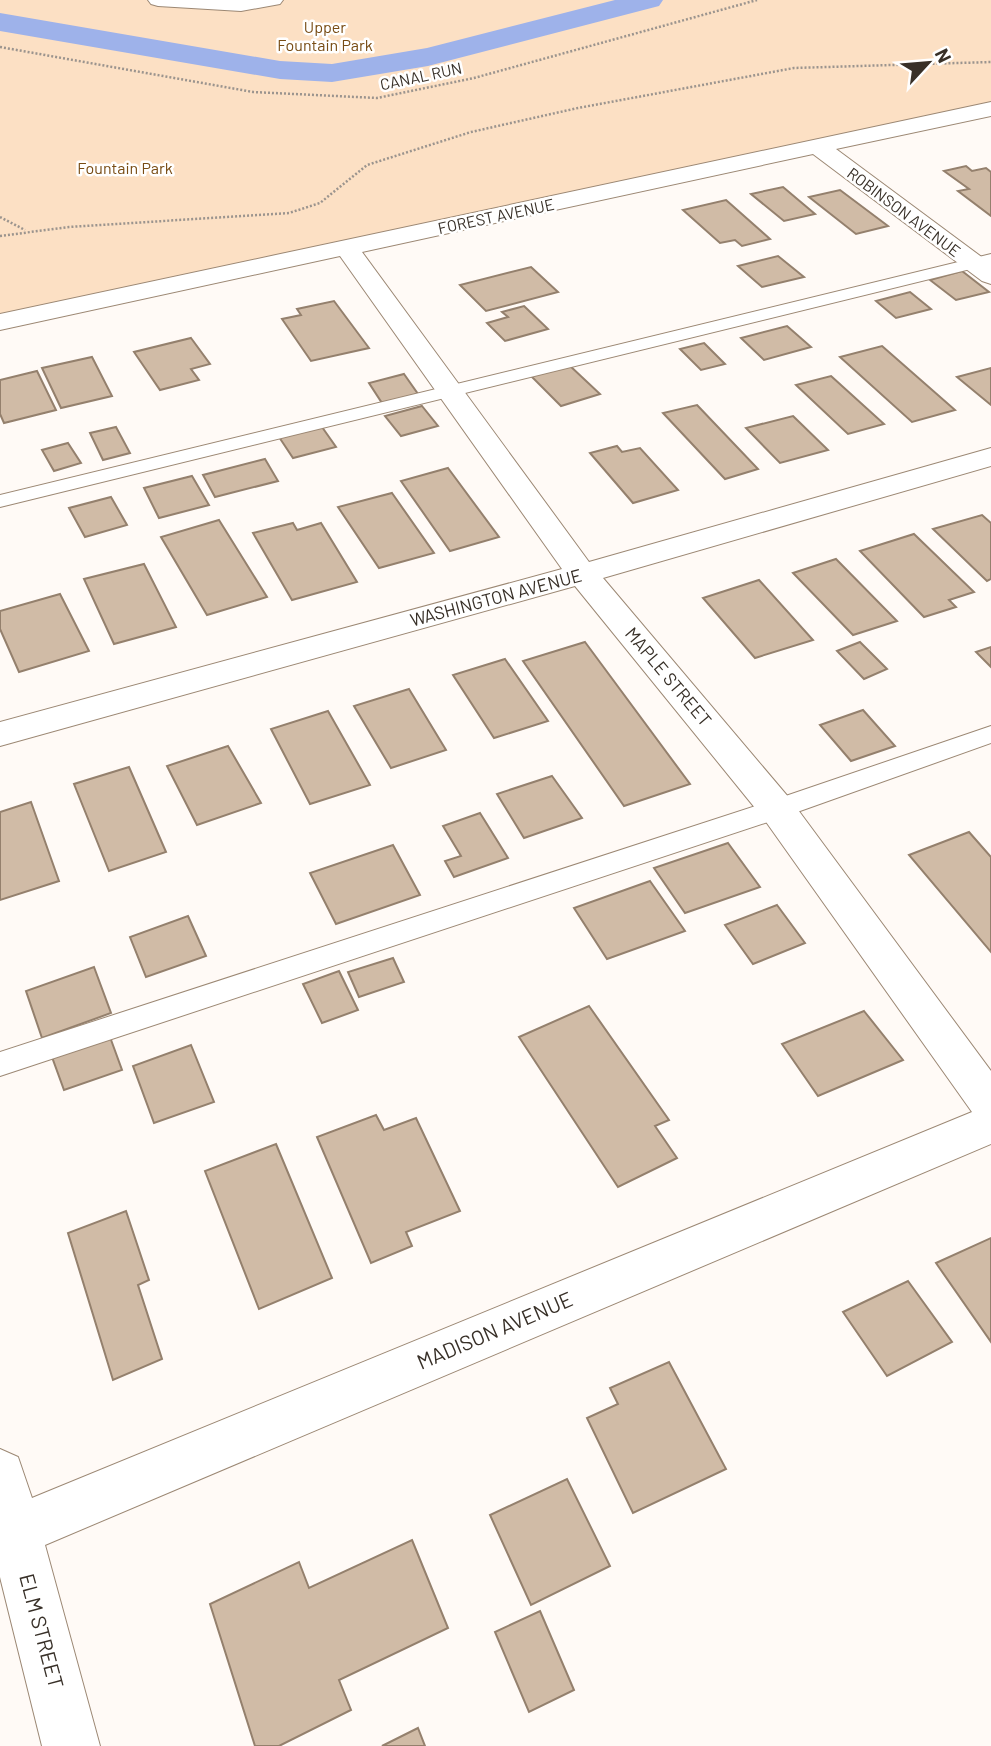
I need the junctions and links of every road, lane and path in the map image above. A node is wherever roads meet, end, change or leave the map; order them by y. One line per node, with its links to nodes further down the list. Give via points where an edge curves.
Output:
1 (158, 0): 2 (street, via 241,5)
2 (273, 0)
3 (757, 0): 4 (path, CANAL RUN, via 474,78 377,98 253,92)
4 (0, 47)
5 (991, 62): 9 (path, via 794,68 578,108 471,132 367,165 320,203 289,213)
6 (991, 109): 7 (street, FOREST AVENUE)
7 (818, 148): 11 (street, FOREST AVENUE); 12 (street, ROBINSON AVENUE)
8 (0, 217): 9 (path)
9 (26, 230): 10 (path)
10 (0, 236)
11 (346, 248): 13 (street, FOREST AVENUE); 14 (street, MAPLE STREET)
12 (985, 266): 14 (lane)
13 (0, 322)
14 (451, 393): 16 (lane); 17 (street, MAPLE STREET)
15 (991, 457): 17 (street, WASHINGTON AVENUE)
16 (0, 501)
17 (582, 574): 18 (street, WASHINGTON AVENUE); 20 (street, MAPLE STREET)
18 (0, 734)
19 (991, 734): 20 (lane)
20 (777, 809): 21 (lane); 22 (street, MAPLE STREET)
21 (0, 1064)
22 (991, 1105)
23 (991, 1124): 25 (street, MADISON AVENUE)
24 (0, 1475): 25 (street, ELM STREET)
25 (7, 1535): 26 (street, ELM STREET)
26 (71, 1746)

